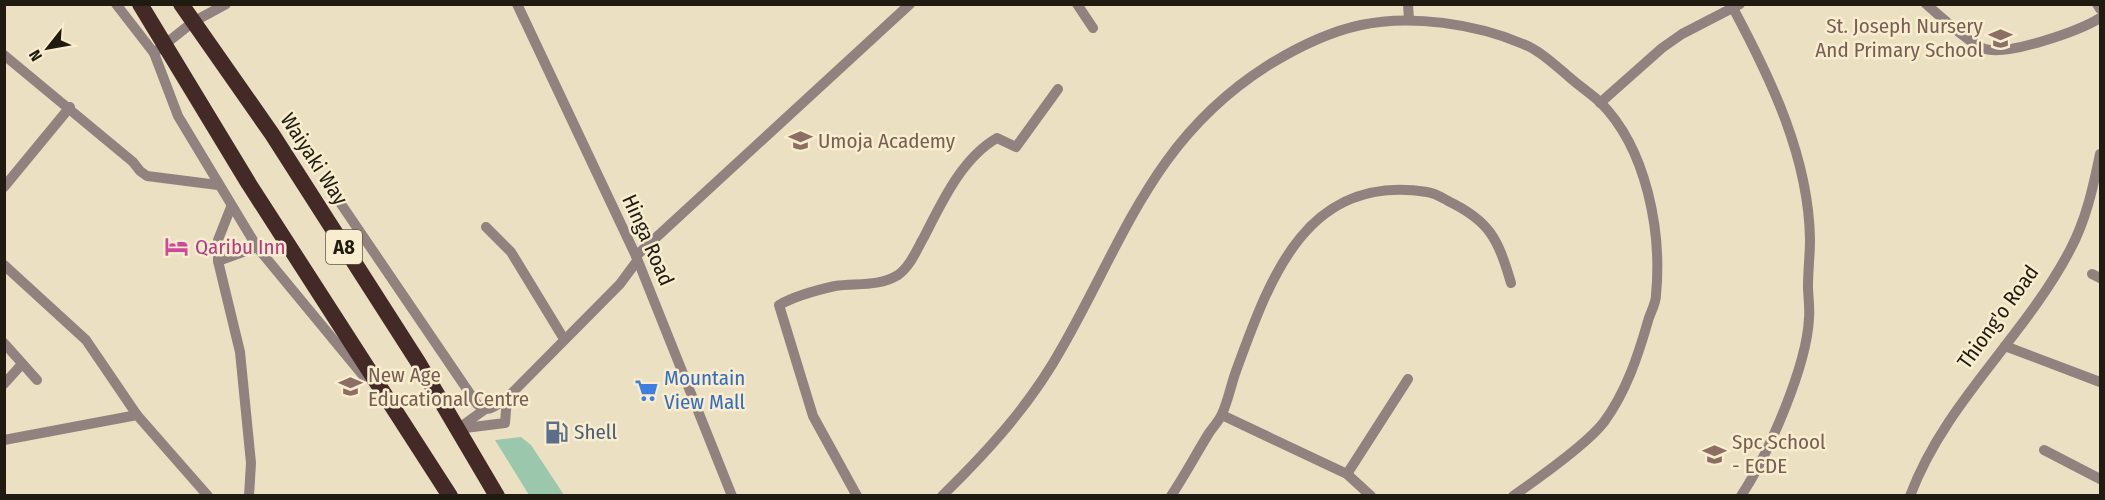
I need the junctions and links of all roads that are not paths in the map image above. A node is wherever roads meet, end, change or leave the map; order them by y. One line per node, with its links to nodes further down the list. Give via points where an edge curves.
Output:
1 (117, 4): 17 (street)
2 (140, 4): 17 (highway, A8)
3 (181, 4): 15 (highway, Waiyaki Way / A8)
4 (226, 4): 15 (street)
5 (517, 4): 30 (street, Hinga Road)
6 (910, 4): 30 (street)
7 (1077, 4): 16 (street)
8 (1408, 4): 14 (street)
9 (1926, 4): 13 (street, via 1983,49 2000,52)
10 (2097, 4): 12 (street)
11 (1736, 6): 20 (street, via 1662,48); 62 (street, via 1786,121 1807,204 1810,239 1809,318 1803,351 1771,440)
12 (2100, 9)
13 (2100, 18)
14 (1409, 20): 20 (street, via 1467,26 1525,44); 58 (street, via 1361,25 1319,38 1268,66 1228,94 1204,117 1175,147 1149,184 1063,347 1027,404 984,455)
15 (193, 22): 17 (street); 47 (highway, Waiyaki Way / A8, via 272,134)
16 (1093, 28)
17 (159, 48): 23 (street, via 174,108); 46 (highway, A8)
18 (4, 55): 21 (street)
19 (1058, 89): 57 (street, via 1016,147 997,138 973,157 900,274 883,282 836,286 778,305 813,416)
20 (1600, 103): 61 (street, via 1617,124 1648,191 1656,235 1656,298 1630,375 1603,423)
21 (69, 107): 23 (street, via 147,176); 24 (street)
22 (2100, 154): 25 (street, Thiong'o Road)
23 (218, 185): 27 (street)
24 (4, 187)
25 (2097, 187): 36 (street, Thiong'o Road, via 2069,253)
26 (339, 201): 43 (street)
27 (231, 207): 29 (street); 31 (street, via 218,240)
28 (486, 227): 34 (street, via 511,252)
29 (257, 247): 31 (street); 46 (street)
30 (637, 258): 34 (street, via 620,284); 56 (street, Hinga Road)
31 (218, 261): 53 (street, via 240,352 251,464)
32 (4, 265): 44 (street, via 86,340)
33 (1511, 283): 45 (street, via 1496,242 1482,221 1463,206 1434,193 1399,187 1352,198 1310,227 1280,266 1251,330)
34 (564, 339): 42 (street)
35 (4, 343): 37 (street)
36 (2005, 346): 40 (street); 63 (street, Thiong'o Road, via 1954,410 1922,464)
37 (22, 364): 39 (street); 41 (street)
38 (1408, 379): 50 (street)
39 (37, 380)
40 (2100, 382)
41 (4, 384)
42 (507, 398): 43 (street, via 491,410); 47 (street, via 505,423)
43 (484, 410): 47 (street)
44 (138, 415): 48 (street); 52 (street)
45 (1222, 415): 50 (street); 59 (street)
46 (397, 417): 54 (highway, A8)
47 (457, 429): 55 (highway, Waiyaki Way / A8)
48 (4, 440)
49 (2044, 450): 51 (street)
50 (1347, 474): 60 (street)
51 (2100, 479)
52 (208, 495)
53 (250, 495)
54 (450, 495)
55 (497, 495)
56 (732, 495)
57 (857, 495)
58 (942, 495)
59 (1171, 495)
60 (1371, 495)
61 (1513, 495)
62 (1741, 495)
63 (1910, 495)

